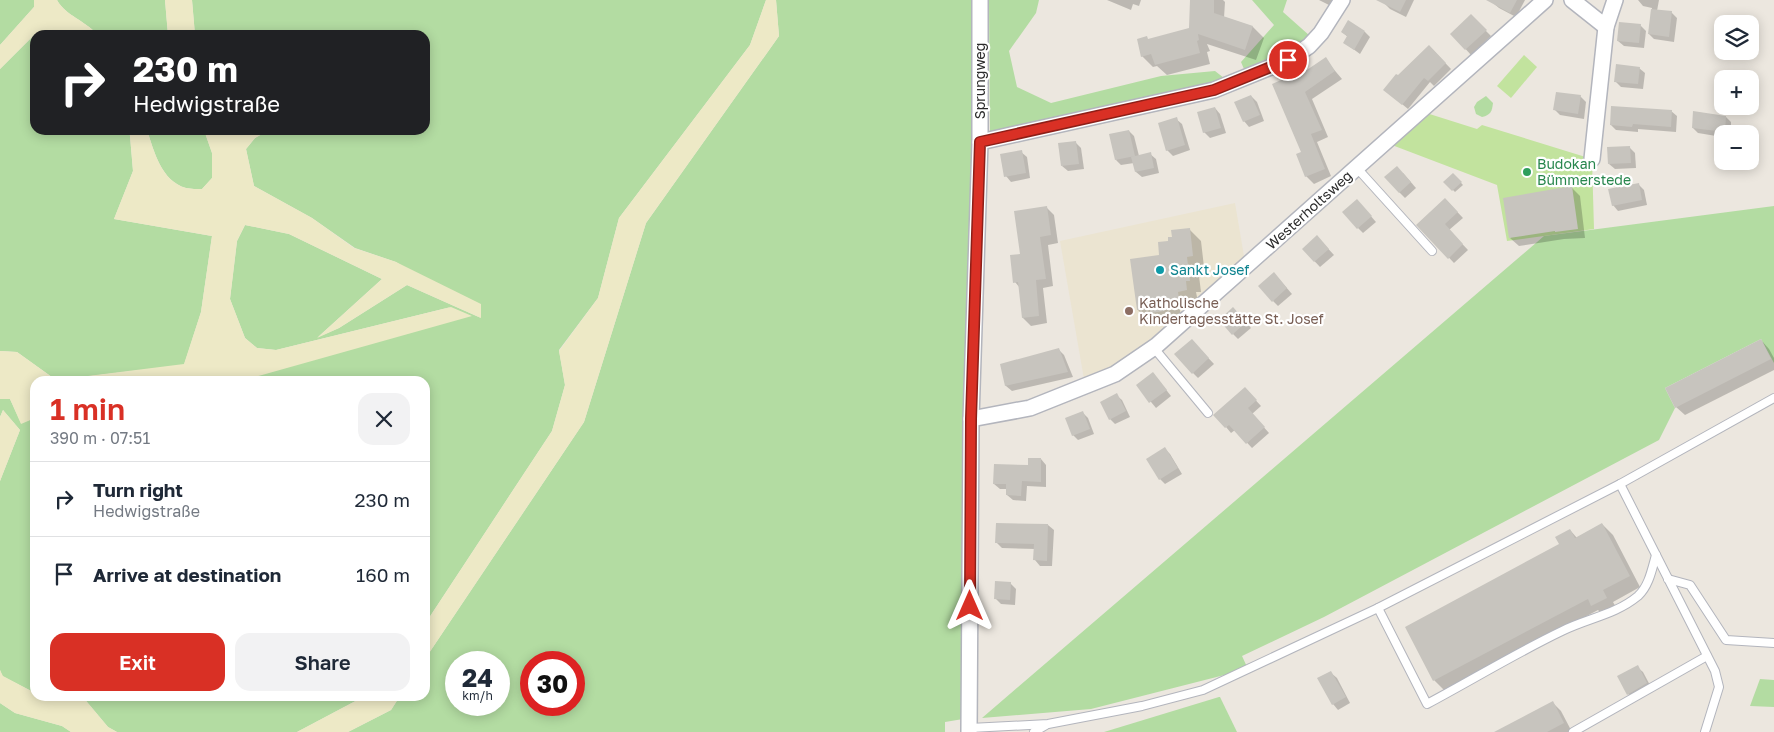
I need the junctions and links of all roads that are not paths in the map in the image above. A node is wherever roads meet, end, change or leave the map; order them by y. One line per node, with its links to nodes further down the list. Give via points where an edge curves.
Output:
1 (980, 0): 7 (street, Sprungweg)
2 (1342, 0): 7 (street, via 1309,46 1288,60 1214,90)
3 (1545, 0): 9 (street, Westerholtsweg)
4 (1572, 0): 6 (street)
5 (1615, 0): 6 (street)
6 (1606, 27): 8 (street)
7 (980, 142): 14 (street, Sprungweg)
8 (1592, 158)
9 (1356, 167): 10 (lane); 11 (street, Westerholtsweg)
10 (1432, 251)
11 (1154, 348): 13 (lane); 14 (street, Westerholtsweg, via 1115,374 1030,408)
12 (1774, 398): 15 (lane)
13 (1208, 413)
14 (971, 419): 22 (street, Sprungweg)
15 (1620, 484): 16 (lane); 18 (lane)
16 (1656, 555): 17 (lane); 18 (lane, via 1650,577 1639,595 1618,611 1563,630 1427,704)
17 (1668, 579): 19 (lane, via 1690,585 1726,640); 20 (lane)
18 (1378, 608): 21 (lane, via 1203,690 1142,706)
19 (1774, 643)
20 (1707, 656): 24 (lane); 25 (lane, via 1719,687)
21 (1048, 724): 22 (lane); 23 (lane)
22 (970, 730)
23 (1034, 732)
24 (1573, 732)
25 (1705, 732)

